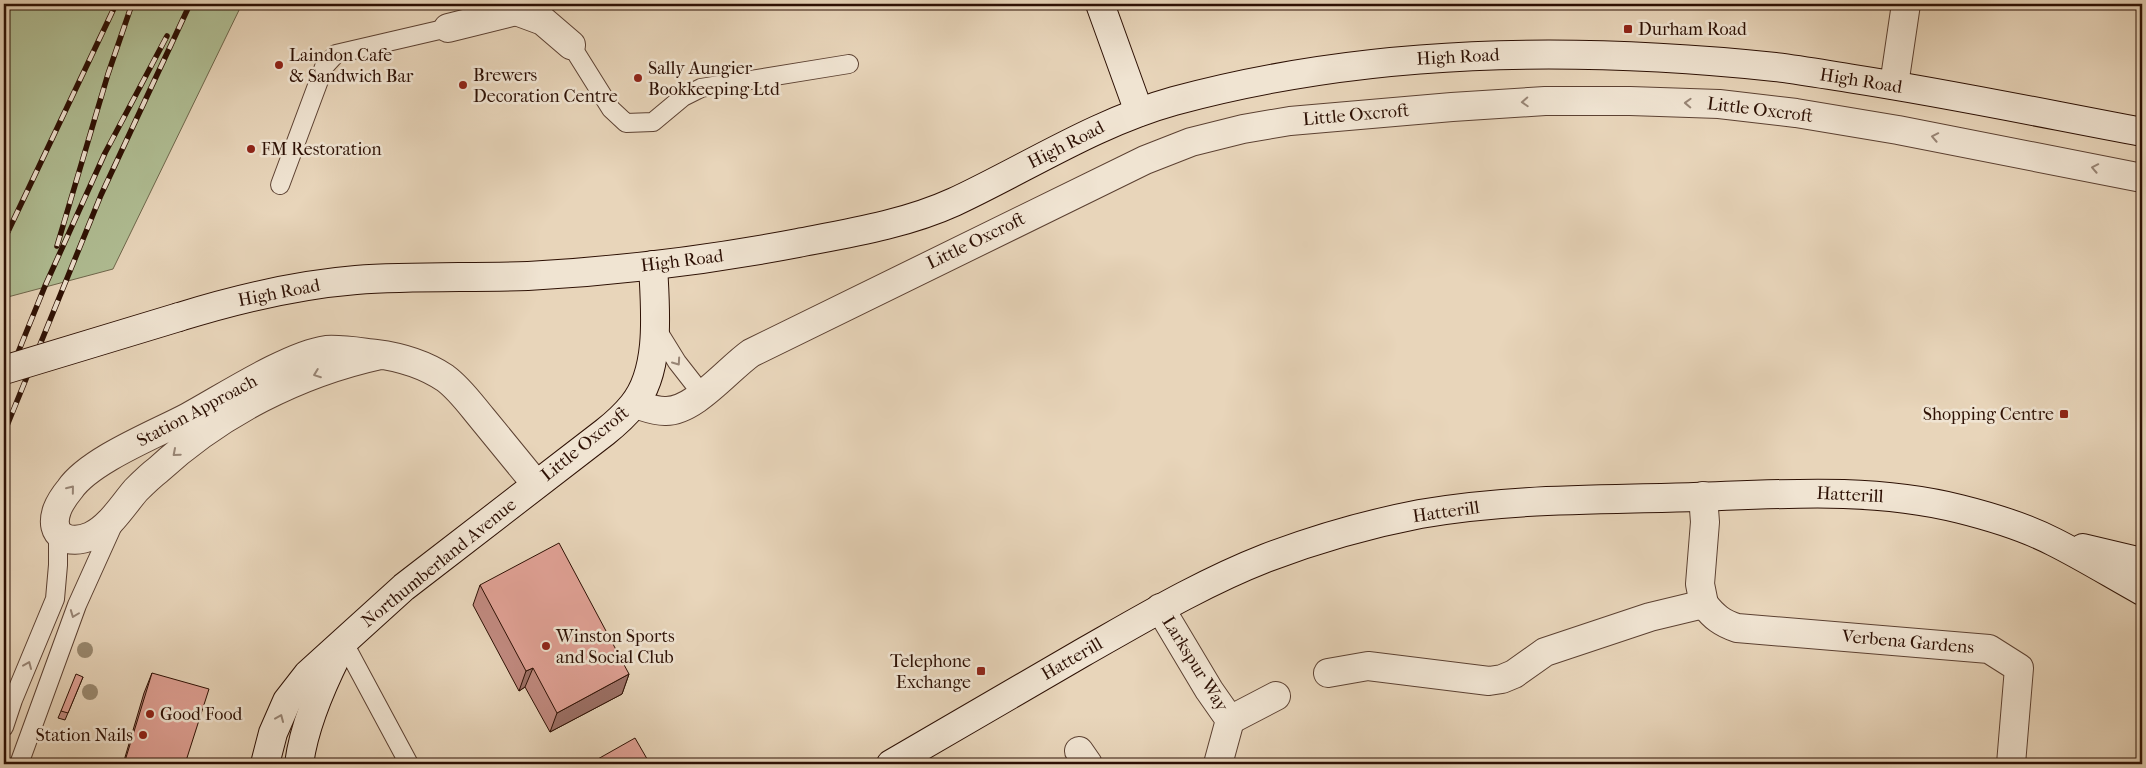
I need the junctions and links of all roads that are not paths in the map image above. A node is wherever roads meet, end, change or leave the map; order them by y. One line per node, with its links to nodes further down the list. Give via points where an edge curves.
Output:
1 (1100, 4): 8 (street)
2 (1906, 4): 7 (street)
3 (515, 8): 4 (street); 5 (street, via 543,21)
4 (448, 28): 11 (lane, via 336,54 324,67)
5 (571, 44): 6 (lane, via 611,109 626,123 652,122 683,97 701,88)
6 (849, 64)
7 (1894, 85): 8 (street, High Road, via 1776,67 1545,53 1352,65 1204,93); 9 (street, High Road)
8 (1138, 112): 12 (street, High Road, via 1084,135 950,204 922,214 797,244)
9 (2142, 132)
10 (2142, 178): 16 (street, Little Oxcroft, one-way to 16, via 1889,129 1719,104 1545,101 1452,106 1280,123 1191,142 1100,180 751,353)
11 (280, 185)
12 (653, 265): 13 (street, Little Oxcroft); 15 (street, High Road, bridge, via 528,276 355,280 295,288 239,299)
13 (656, 328): 16 (lane, one-way to 16); 17 (street, Little Oxcroft, via 652,361)
14 (380, 355): 18 (street, Station Approach, via 414,362 446,379 464,396); 20 (street, Station Approach, one-way to 20, via 355,360 280,389 232,414 182,448 136,490); 21 (street, Station Approach, one-way to 14, via 57,511 72,485 125,449 306,356 325,350)
15 (4, 370)
16 (702, 394): 17 (street, Little Oxcroft, via 680,408 667,411)
17 (635, 404): 18 (street, Little Oxcroft, via 605,432)
18 (536, 484): 27 (street, Northumberland Avenue, via 404,587)
19 (1703, 496): 22 (street, Hatterill, via 1825,492 1915,500 1998,520); 25 (street, via 1705,522 1700,584); 26 (street, Hatterill, via 1483,506 1422,514 1356,529 1264,558)
20 (121, 510): 21 (street, Station Approach, via 90,537 73,540); 32 (lane, Station Approach, one-way to 32, via 77,605)
21 (58, 533): 31 (lane, Station Approach, one-way to 21, via 55,599)
22 (2052, 541): 23 (street, Hatterill); 24 (street, Hatterill)
23 (2142, 562)
24 (2142, 591)
25 (1704, 604): 28 (street, via 1650,617 1545,652 1502,679 1489,681 1368,666); 38 (street, Verbena Gardens, via 1723,623 1737,628 1988,649 2019,668)
26 (1160, 608): 30 (street, Larkspur Way); 36 (street, Hatterill)
27 (344, 643): 33 (street, Northumberland Avenue, one-way to 27, via 273,733 290,696 308,674); 34 (street, Northumberland Avenue, via 316,703); 35 (lane)
28 (1328, 673)
29 (1276, 696): 30 (street, Larkspur Way)
30 (1230, 720): 37 (street, Larkspur Way)
31 (4, 727)
32 (19, 764)
33 (265, 764)
34 (299, 764)
35 (409, 764)
36 (891, 764)
37 (1218, 764)
38 (2011, 764)

